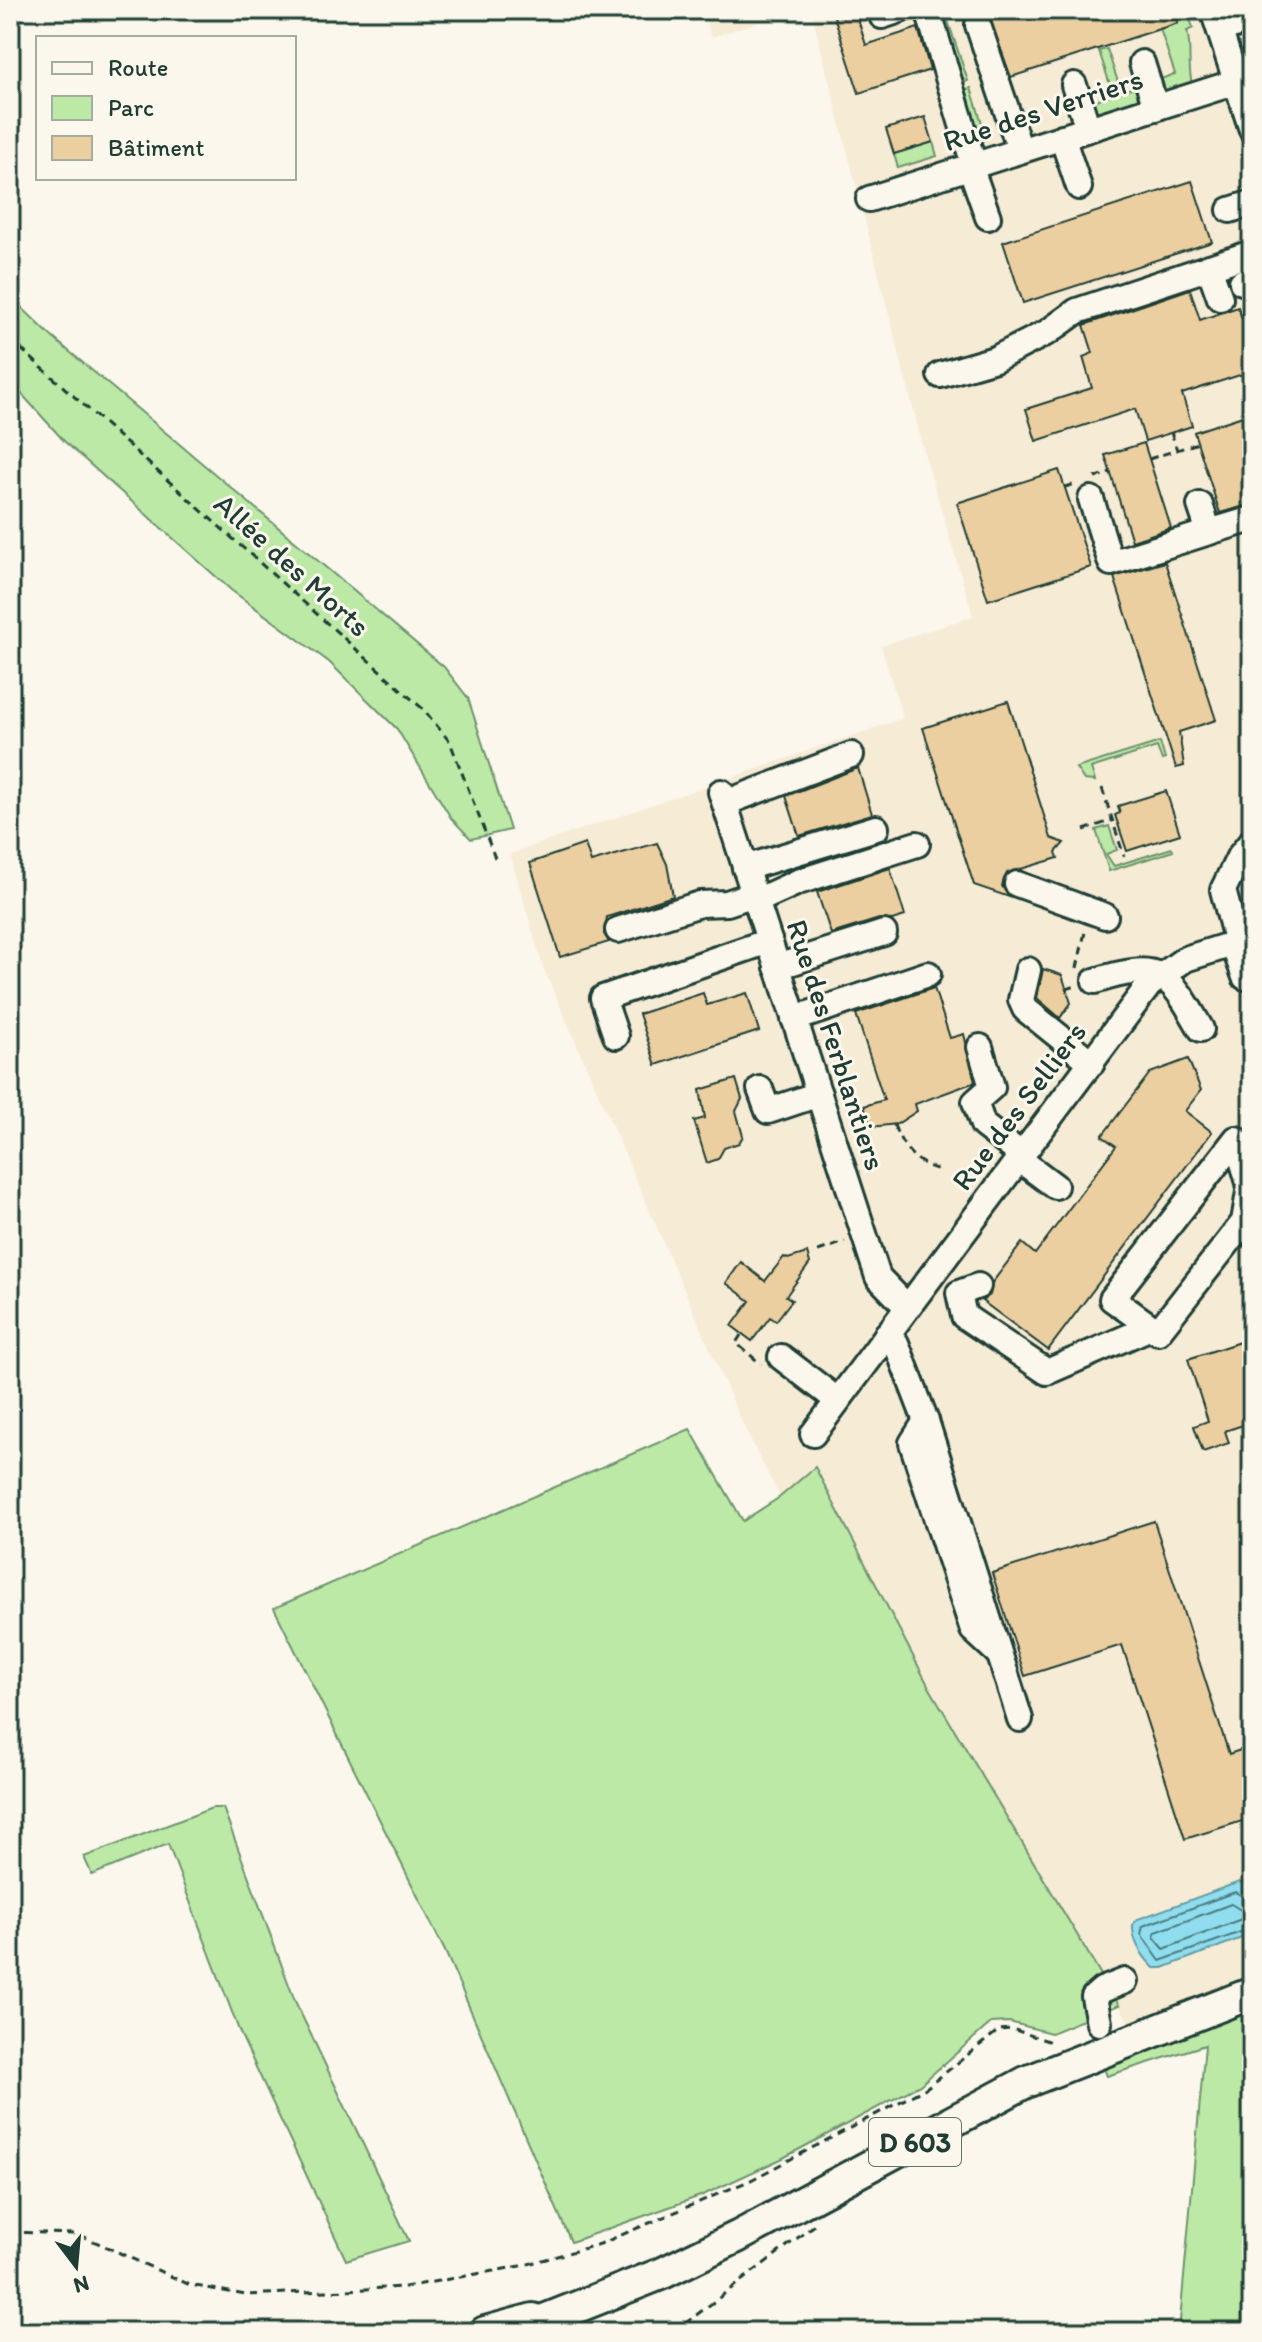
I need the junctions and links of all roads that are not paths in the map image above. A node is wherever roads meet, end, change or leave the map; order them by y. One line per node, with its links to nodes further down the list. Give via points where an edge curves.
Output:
1 (928, 10): 13 (street)
2 (1252, 19): 3 (street)
3 (1217, 20): 6 (street)
4 (978, 25): 12 (street)
5 (1142, 63): 8 (street)
6 (1236, 82): 8 (street, Rue des Verriers); 10 (street)
7 (1074, 85): 9 (street)
8 (1156, 108): 9 (street, Rue des Verriers)
9 (1088, 129): 11 (street, Rue des Verriers)
10 (1252, 130)
11 (1062, 137): 12 (street, Rue des Verriers); 14 (street)
12 (1020, 150): 13 (street, Rue des Verriers)
13 (972, 165): 15 (street, Rue des Verriers); 16 (street)
14 (1079, 187)
15 (869, 199)
16 (988, 217)
17 (1252, 253): 18 (street)
18 (1209, 267): 19 (street); 20 (street, via 1077,311 995,359)
19 (1220, 298)
20 (940, 375)
21 (1091, 499): 24 (street, via 1111,563)
22 (1200, 505): 24 (street)
23 (1252, 519): 24 (street)
24 (1209, 532)
25 (851, 755): 29 (street, Rue des Ferblantiers, via 723,797)
26 (876, 828): 29 (street)
27 (1252, 841): 36 (street, via 1223,890)
28 (917, 844): 31 (street)
29 (745, 868): 31 (street, Rue des Ferblantiers)
30 (1017, 884): 32 (street)
31 (755, 898): 33 (street, via 700,904); 35 (street, Rue des Ferblantiers)
32 (1098, 913)
33 (618, 930)
34 (884, 933): 37 (street)
35 (769, 941): 37 (street, Rue des Ferblantiers); 45 (street, via 603,998)
36 (1241, 941): 40 (street, Rue des Selliers, via 1185,959); 41 (street, via 1245,977)
37 (777, 967): 43 (street, Rue des Ferblantiers)
38 (1028, 970): 47 (street, via 1021,1000 1025,1009)
39 (928, 974): 43 (street)
40 (1160, 974): 42 (street, via 1130,970); 44 (street, via 1182,995); 47 (street, Rue des Selliers)
41 (1252, 975)
42 (1084, 984)
43 (794, 1019): 49 (street, Rue des Ferblantiers)
44 (1201, 1029)
45 (616, 1036)
46 (980, 1047): 50 (street, via 992,1087 975,1102 983,1125)
47 (1092, 1063): 50 (street, Rue des Selliers)
48 (760, 1089): 49 (street, via 768,1111)
49 (819, 1094): 53 (street, Rue des Ferblantiers, via 881,1284)
50 (1020, 1157): 51 (street); 53 (street, Rue des Selliers)
51 (1055, 1186)
52 (978, 1286): 54 (street, via 959,1293 964,1316 1047,1372)
53 (907, 1307): 55 (street, Rue des Selliers)
54 (1151, 1327): 54 (street, via 1158,1332 1244,1222 1250,1186 1236,1139 1112,1299)
55 (887, 1334): 57 (street, Rue des Selliers); 59 (street, via 896,1343 926,1421 912,1443 973,1630 1000,1656)
56 (776, 1364): 57 (street)
57 (837, 1400): 58 (street, Rue des Selliers)
58 (813, 1434)
59 (1020, 1719)
60 (1125, 1981): 62 (street, via 1094,1997)
61 (1252, 1993): 63 (main road, D 603, via 1026,2082 739,2236)
62 (1099, 2023)
63 (585, 2306): 64 (main road, D 603); 65 (main road, D 603)
64 (485, 2332)
65 (514, 2332)

